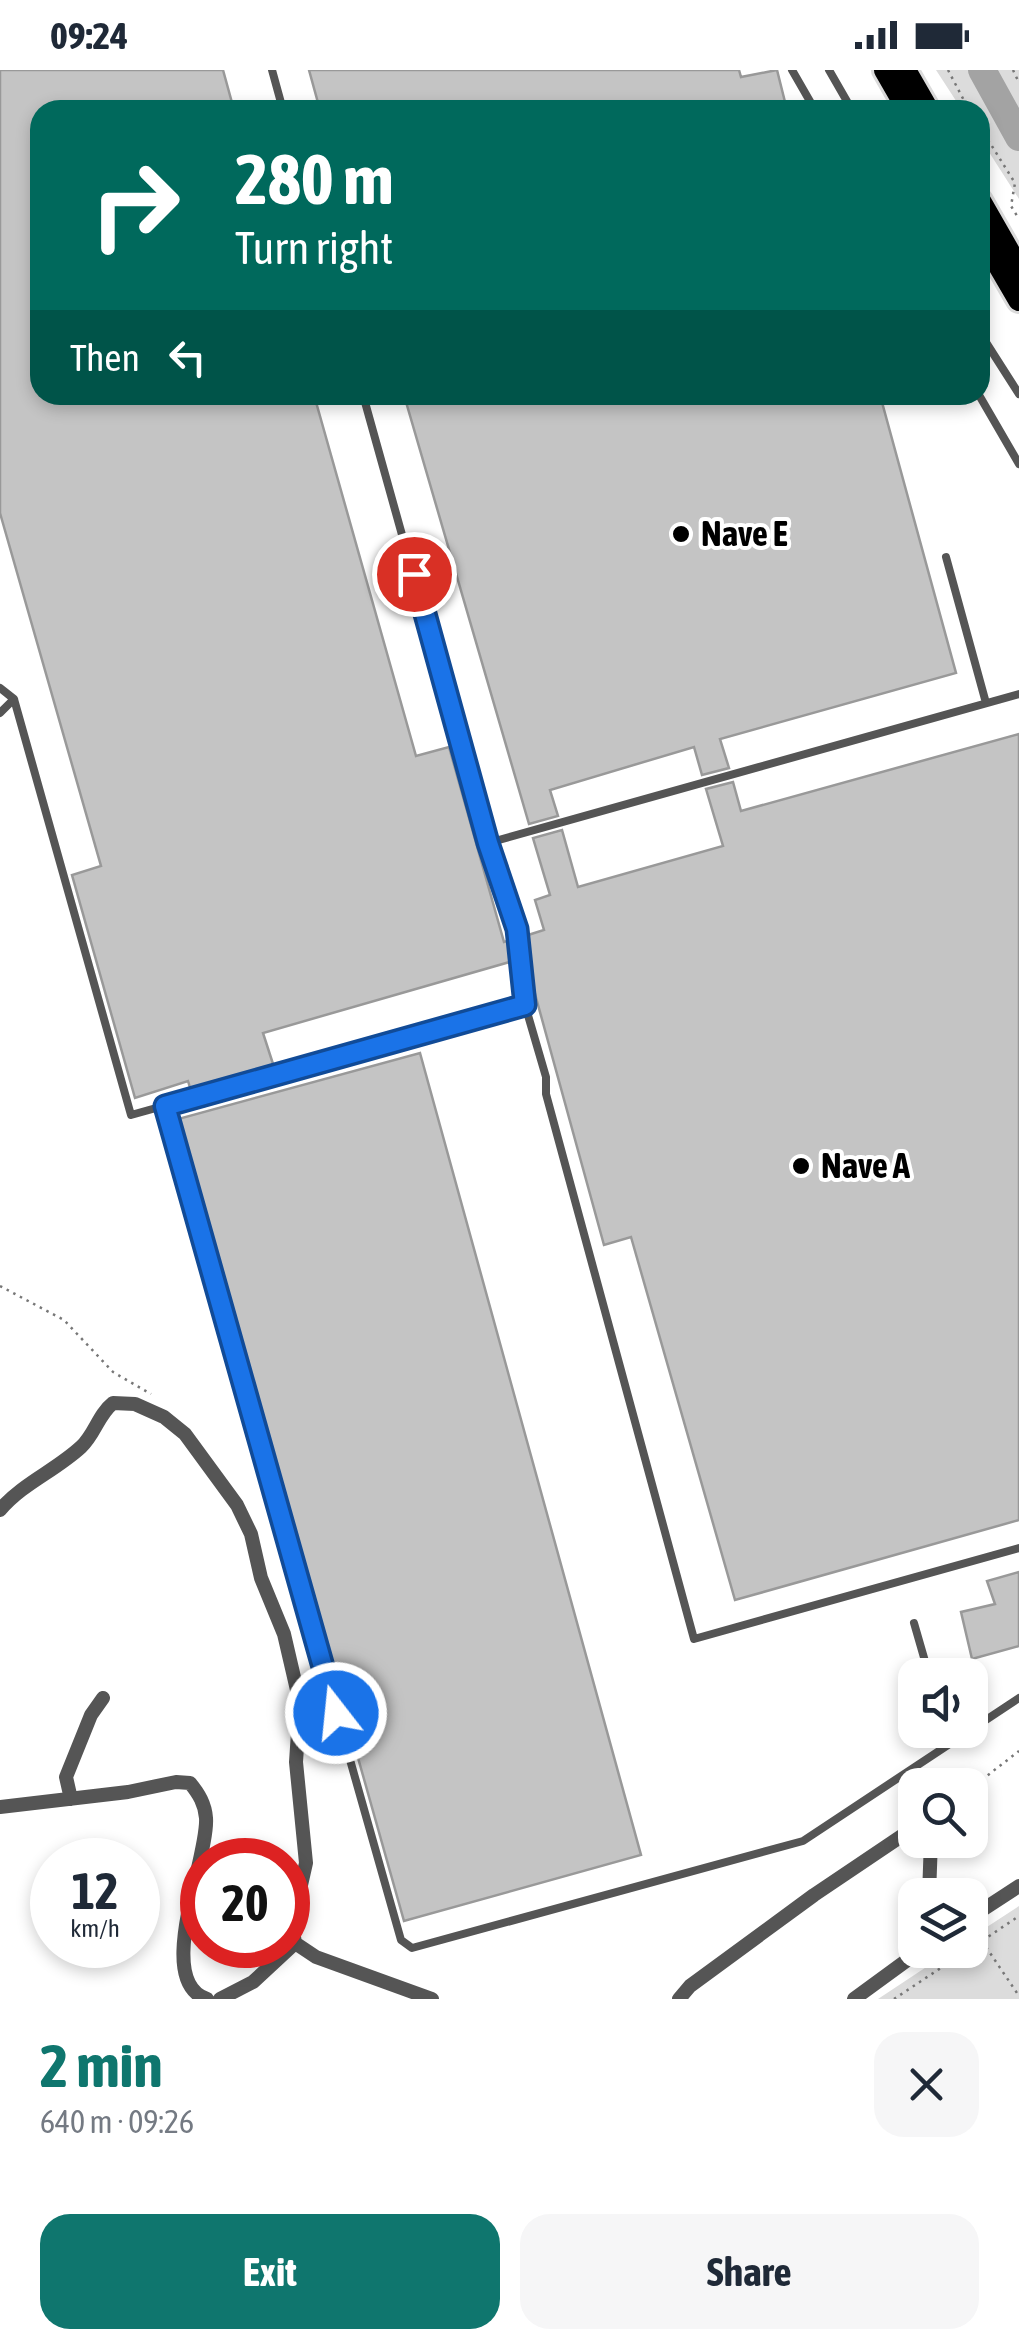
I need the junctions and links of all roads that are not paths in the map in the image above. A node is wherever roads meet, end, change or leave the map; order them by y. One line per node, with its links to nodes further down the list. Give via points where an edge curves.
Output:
1 (272, 70): 6 (lane)
2 (792, 70): 7 (lane)
3 (829, 70): 8 (lane)
4 (885, 70): 9 (main road)
5 (905, 70): 10 (main road)
6 (280, 100)
7 (809, 100)
8 (846, 100)
9 (902, 100)
10 (922, 100)
11 (990, 218): 13 (main road)
12 (990, 250): 14 (main road)
13 (1019, 269)
14 (1019, 300)
15 (990, 349): 16 (lane)
16 (1019, 394)
17 (366, 405): 27 (lane)
18 (985, 405): 19 (lane)
19 (1019, 464)
20 (946, 558): 25 (lane)
21 (0, 688): 24 (lane)
22 (1019, 694): 25 (lane)
23 (0, 697): 24 (lane)
24 (14, 699): 26 (lane); 29 (lane, via 132,1116)
25 (986, 703): 27 (lane)
26 (0, 713)
27 (488, 843): 28 (lane, via 517,929)
28 (525, 1005): 29 (lane); 31 (lane, via 694,1639)
29 (165, 1106): 37 (lane, via 406,1945 803,1841)
30 (0, 1510): 40 (street, via 16,1491 90,1439 112,1402 135,1404 185,1434 237,1505 284,1634 300,1704 296,1762)
31 (1019, 1548)
32 (914, 1623): 33 (lane)
33 (924, 1658)
34 (102, 1698): 38 (street, via 66,1777)
35 (1019, 1698): 36 (lane)
36 (988, 1719)
37 (943, 1748)
38 (71, 1799): 39 (street); 47 (street, via 176,1782 195,1789 206,1826 184,1950 187,1982)
39 (0, 1807)
40 (304, 1838)
41 (898, 1838): 50 (street)
42 (1019, 1886): 43 (street)
43 (988, 1906)
44 (310, 1952): 49 (street)
45 (898, 1966): 51 (street)
46 (268, 1968): 48 (street)
47 (207, 1999)
48 (220, 1999)
49 (432, 1999)
50 (679, 1999)
51 (854, 1999)

